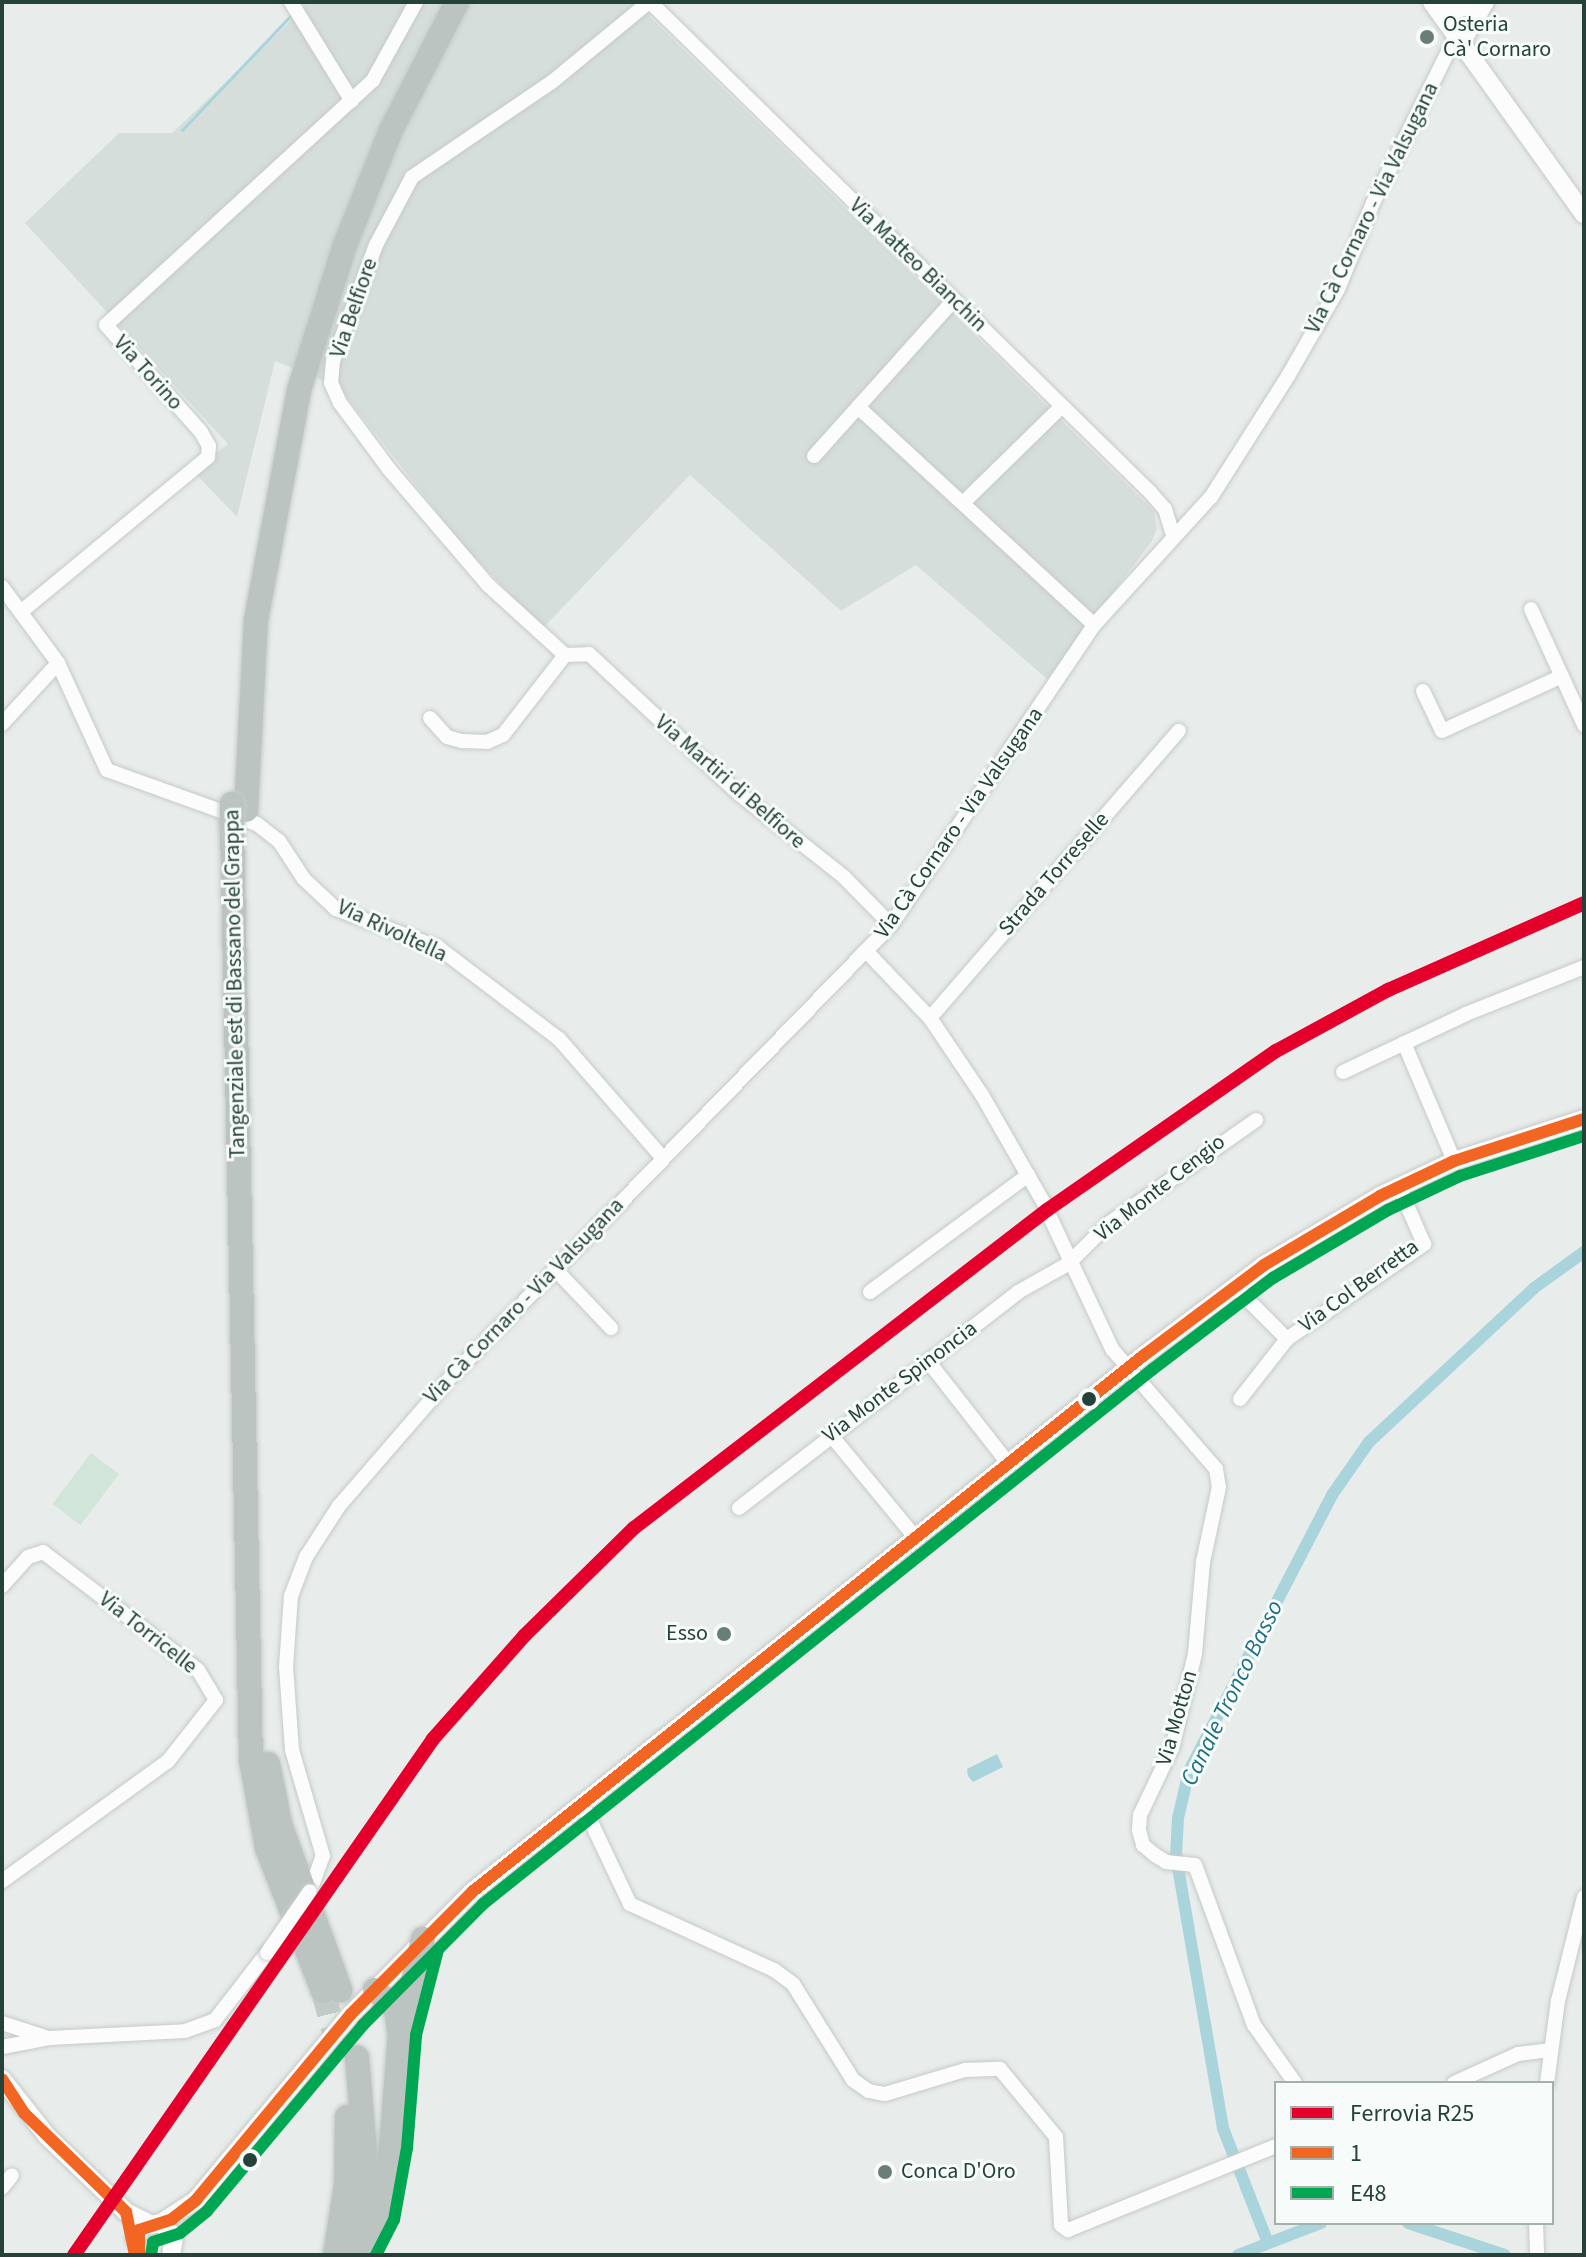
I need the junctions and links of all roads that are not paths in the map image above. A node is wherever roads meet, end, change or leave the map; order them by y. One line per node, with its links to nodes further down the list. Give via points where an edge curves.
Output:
1 (291, 2): 10 (street)
2 (416, 2): 10 (street, Via Torino, via 373,80)
3 (444, 2): 30 (highway, Tangenziale est di Bassano del Grappa, via 355,186 288,386 250,559 235,711)
4 (457, 2): 30 (highway, Tangenziale est di Bassano del Grappa, via 385,144 345,245 299,390 256,620)
5 (649, 2): 12 (street, Via Matteo Bianchin); 22 (street, Via Belfiore, via 552,82 412,177 376,245 333,361 331,383 340,403 389,469 488,585)
6 (1484, 2): 8 (main road); 9 (main road)
7 (1437, 8): 8 (main road); 9 (main road)
8 (1462, 10): 9 (main road)
9 (1459, 38): 11 (main road); 17 (street, Via Cà Cornaro - Via Valsugana, via 1373,203 1331,301 1211,497)
10 (352, 101): 20 (street, Via Torino, via 106,325 201,432 208,457)
11 (1584, 214)
12 (954, 300): 13 (street, Via Matteo Bianchin); 14 (street)
13 (1062, 406): 16 (street); 17 (street, Via Matteo Bianchin, via 1165,509)
14 (858, 407): 15 (street); 16 (street)
15 (814, 456)
16 (964, 502): 21 (street)
17 (1173, 535): 21 (street, Via Cà Cornaro - Via Valsugana)
18 (2, 587): 20 (street, Via Rivoltella)
19 (1531, 609): 24 (street)
20 (22, 611): 23 (street, Via Rivoltella)
21 (1094, 625): 31 (street, Via Cà Cornaro - Via Valsugana)
22 (565, 655): 26 (street, via 503,735 487,742 462,741 447,737); 31 (street, Via Martiri di Belfiore, via 589,654 738,793 844,877)
23 (58, 663): 27 (street); 39 (street, Via Rivoltella, via 107,770 257,824 279,841 304,879 336,909 439,948 559,1039)
24 (1562, 676): 25 (street, via 1442,731); 28 (street)
25 (1423, 691)
26 (430, 718)
27 (2, 724)
28 (1584, 725)
29 (1179, 731): 34 (street, Strada Torreselle)
30 (239, 817): 61 (highway, Tangenziale est di Bassano del Grappa, via 251,1760 267,1848)
31 (891, 925): 32 (street, Via Cà Cornaro - Via Valsugana)
32 (868, 953): 34 (street); 39 (street, Via Cà Cornaro - Via Valsugana)
33 (1584, 967): 35 (street)
34 (930, 1018): 41 (street)
35 (1404, 1043): 36 (street); 40 (street)
36 (1343, 1072)
37 (1584, 1119): 40 (main road)
38 (1256, 1120): 43 (street, Via Monte Cengio, via 1108,1224)
39 (662, 1157): 44 (street, Via Cà Cornaro - Via Valsugana)
40 (1454, 1161): 42 (main road)
41 (1028, 1175): 43 (street); 46 (street)
42 (1399, 1187): 45 (main road); 48 (street, Via Col Berretta, via 1424,1244)
43 (1068, 1264): 49 (street, Via Monte Spinoncia, via 1018,1292); 50 (street, via 1112,1349)
44 (554, 1268): 47 (street); 65 (street, Via Cà Cornaro - Via Valsugana, bridge, via 404,1429 339,1506 306,1557 291,1596 286,1654 292,1750 323,1856 310,1891 215,2020 185,2031)
45 (1235, 1287): 48 (street, Via Col Berretta); 50 (main road)
46 (870, 1292)
47 (611, 1328)
48 (1287, 1339): 51 (street, Via Col Berretta)
49 (928, 1361): 52 (street, Via Monte Spinoncia); 53 (street)
50 (1130, 1369): 53 (main road); 69 (street, Via Motton, via 1204,1452 1219,1478 1203,1562 1195,1654 1172,1748 1140,1815 1143,1845 1166,1862 1191,1862 1234,1961 1254,2025)
51 (1240, 1399)
52 (830, 1434): 54 (street, Via Monte Spinoncia); 55 (street)
53 (1008, 1463): 55 (main road)
54 (739, 1508)
55 (915, 1537): 57 (main road)
56 (2, 1586): 58 (street, Via Torricelle, via 28,1557 43,1552 198,1670 216,1700 168,1761)
57 (582, 1803): 60 (main road); 72 (street, via 630,1904 774,1970 793,1984 853,2080 869,2091 885,2094 965,2070 1000,2069 1056,2137 1061,2225 1068,2230)
58 (2, 1881)
59 (1584, 1897): 67 (street)
60 (423, 1939): 62 (main road); 64 (highway)
61 (332, 1990)
62 (375, 1990): 64 (highway, via 396,2009); 77 (main road)
63 (4, 2025): 65 (street)
64 (400, 2032): 80 (highway, via 391,2147 378,2217)
65 (49, 2038): 66 (street)
66 (2, 2047)
67 (1550, 2050): 70 (street, via 1518,2054); 71 (street)
68 (2, 2079): 75 (main road, via 24,2113)
69 (1294, 2081)
70 (1458, 2081)
71 (1547, 2081)
72 (1274, 2147)
73 (12, 2175): 74 (street)
74 (2, 2188)
75 (126, 2212): 77 (main road); 78 (main road)
76 (1536, 2225): 81 (street)
77 (164, 2235): 78 (main road)
78 (136, 2250)
79 (335, 2255): 80 (highway, via 348,2150 349,2058 365,2151)
80 (355, 2255)
81 (1537, 2255)

